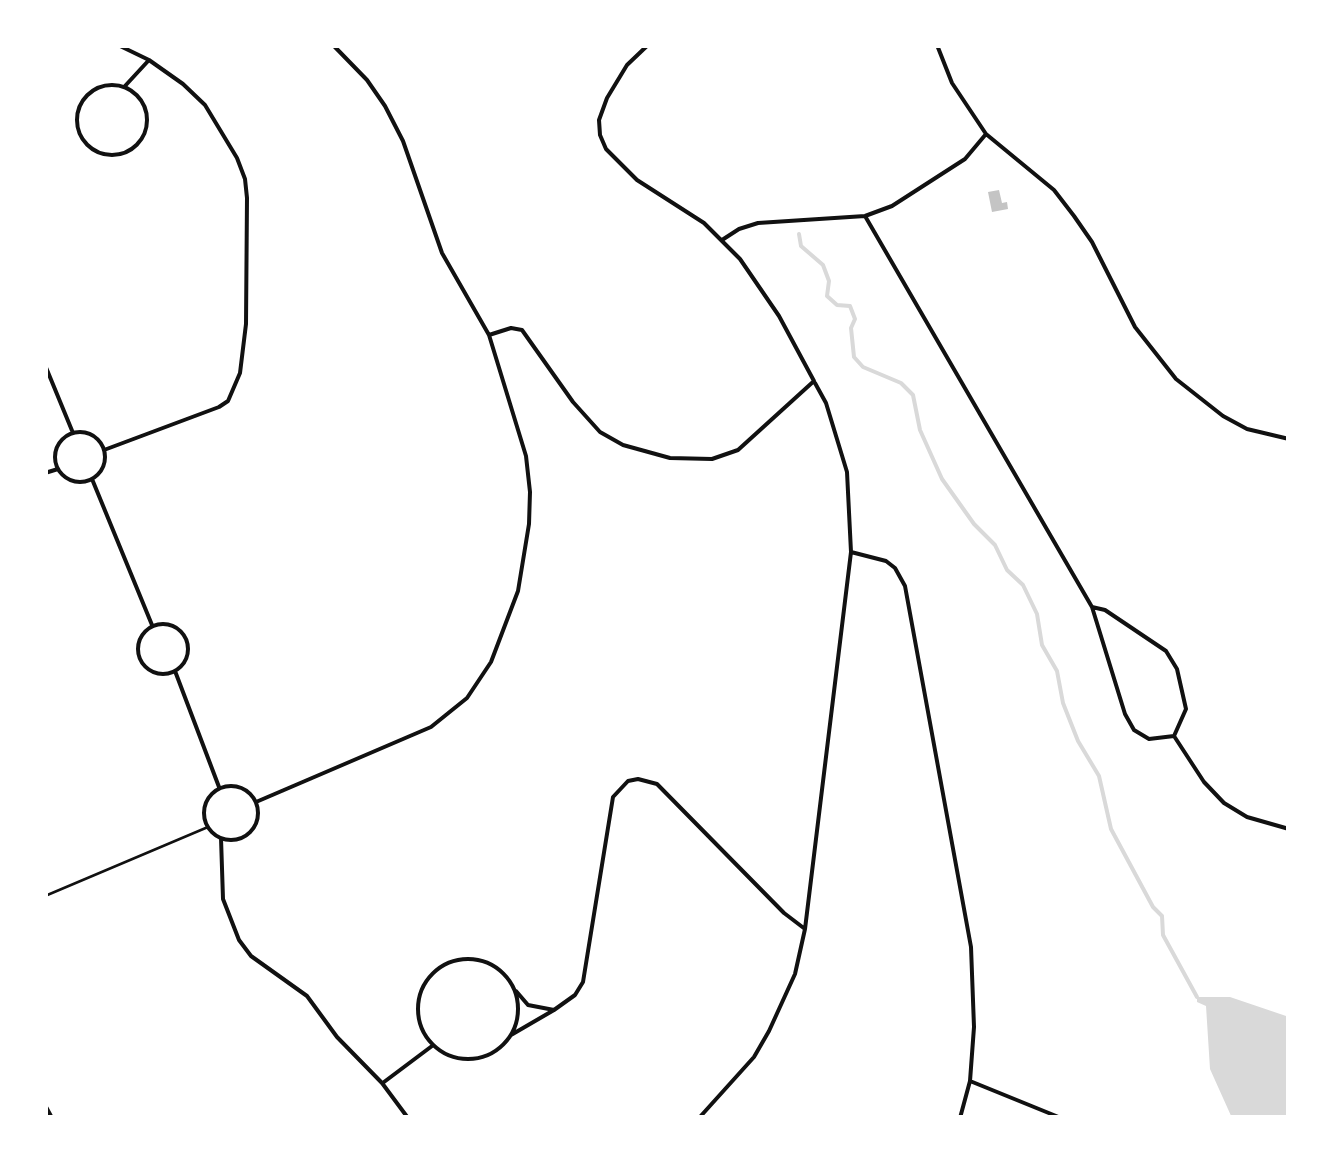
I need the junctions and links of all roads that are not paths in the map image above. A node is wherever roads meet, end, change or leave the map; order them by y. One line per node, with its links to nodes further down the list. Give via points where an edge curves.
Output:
1 (118, 45): 5 (lane)
2 (333, 45): 10 (lane, via 385,106 442,253)
3 (648, 45): 9 (lane, via 614,82 600,135 617,163)
4 (937, 45): 7 (lane, via 952,83)
5 (149, 60): 6 (lane); 15 (lane, via 206,106 245,179 246,324 240,373 219,408)
6 (125, 86): 6 (lane, via 96,88 78,108 80,136 101,154 125,153 145,133 145,105)
7 (986, 134): 8 (lane, via 939,178); 14 (lane, via 1054,190 1092,242 1135,328 1176,380 1247,429)
8 (865, 216): 9 (lane, via 758,223); 20 (lane)
9 (722, 240): 12 (lane, via 756,281)
10 (489, 335): 12 (lane, via 522,330 600,432 623,446 670,458 712,459 738,450); 25 (lane, via 526,456 530,492 518,592 491,662 467,698 431,727)
11 (45, 364): 13 (lane)
12 (814, 381): 19 (lane, via 847,472)
13 (73, 433): 15 (lane, via 93,436); 16 (lane, via 59,443)
14 (1289, 440)
15 (104, 450): 18 (lane, via 101,470)
16 (58, 469): 17 (lane); 18 (lane, via 76,481)
17 (45, 473)
18 (92, 478): 21 (lane)
19 (851, 552): 28 (lane); 33 (lane, via 886,562 904,586 971,947)
20 (1092, 608): 23 (lane, via 1134,730 1150,738); 23 (lane, via 1166,651 1186,709)
21 (152, 625): 22 (lane, via 183,633 188,654); 22 (lane, via 138,644 141,660 159,674)
22 (175, 671): 24 (lane)
23 (1174, 736): 26 (lane, via 1224,802 1247,817)
24 (219, 788): 25 (lane, via 240,786); 27 (lane, via 204,808 208,827)
25 (256, 802): 27 (lane, via 258,819 249,834)
26 (1289, 829)
27 (221, 838): 34 (lane, via 221,887 240,940 251,956 307,996)
28 (805, 930): 30 (lane, via 657,784 628,781 613,797 583,982); 38 (lane, via 795,974 769,1031)
29 (516, 991): 30 (lane, via 528,1005); 31 (lane); 32 (lane, via 496,966 480,960 444,965 430,976 417,1013)
30 (554, 1010): 31 (lane)
31 (508, 1037): 32 (lane, via 487,1058 470,1061)
32 (432, 1046): 34 (lane)
33 (970, 1082): 39 (lane); 40 (lane)
34 (382, 1083): 37 (lane)
35 (45, 1105): 36 (lane)
36 (52, 1118)
37 (408, 1118)
38 (700, 1118)
39 (960, 1118)
40 (1061, 1118)

